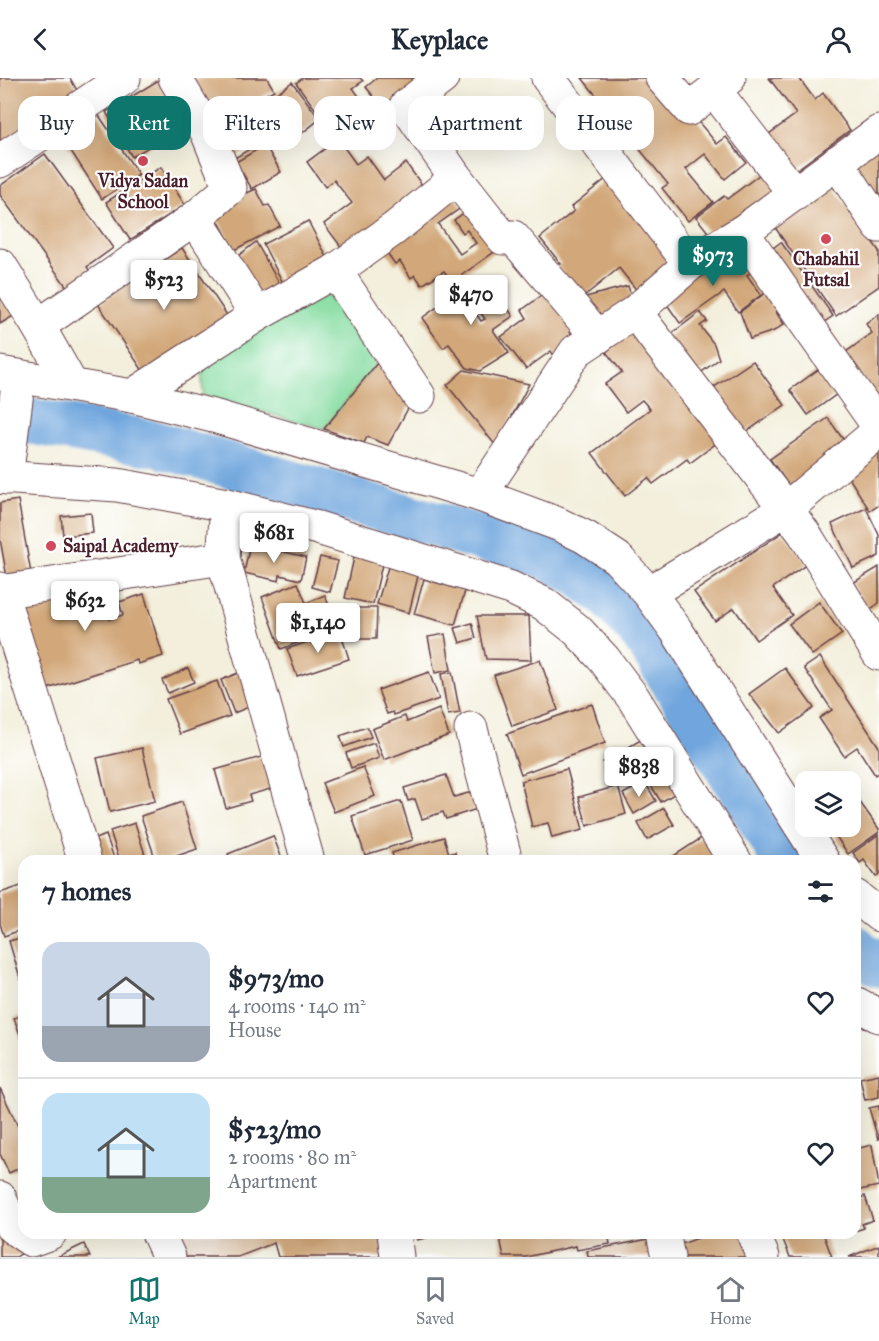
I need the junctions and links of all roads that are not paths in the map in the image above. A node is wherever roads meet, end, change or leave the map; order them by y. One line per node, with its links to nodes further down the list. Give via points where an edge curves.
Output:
1 (124, 78): 8 (street)
2 (176, 78): 12 (street, via 207,132 230,188)
3 (548, 78): 15 (street)
4 (662, 78): 6 (street, via 689,109)
5 (440, 79): 10 (street, via 406,106)
6 (722, 84): 11 (street)
7 (879, 132): 9 (street)
8 (0, 161)
9 (837, 162): 11 (street); 13 (street)
10 (456, 178): 17 (street); 21 (street, via 503,238 513,237)
11 (795, 194): 14 (street)
12 (195, 218): 19 (street); 20 (street)
13 (879, 226)
14 (742, 232): 15 (street); 26 (street)
15 (690, 264): 18 (street)
16 (0, 265): 20 (street)
17 (335, 271): 19 (street); 25 (street)
18 (635, 312): 21 (street); 30 (street)
19 (257, 315): 24 (street)
20 (39, 326): 23 (street)
21 (598, 337): 28 (street, via 576,351)
22 (9, 374): 23 (street); 27 (street)
23 (71, 384): 24 (street)
24 (132, 396): 28 (street, via 217,417)
25 (418, 396)
26 (879, 429): 30 (street)
27 (3, 478): 29 (street, via 117,485)
28 (480, 495): 33 (street, via 585,537 617,558)
29 (227, 505): 31 (street); 39 (street, via 318,528 511,588 544,604 577,630 634,699)
30 (786, 509): 33 (street); 34 (street)
31 (222, 558): 32 (street); 37 (street)
32 (0, 591): 36 (street)
33 (649, 593): 40 (street)
34 (874, 636)
35 (471, 729): 38 (street)
36 (83, 855)
37 (306, 855)
38 (504, 855)
39 (731, 855)
40 (819, 855)
41 (861, 901): 42 (street)
42 (879, 915)
43 (861, 1006): 44 (street)
44 (879, 1016)
45 (0, 1198): 46 (street, via 12,1227)
46 (18, 1231)
47 (161, 1239): 51 (street)
48 (395, 1239): 52 (street)
49 (664, 1239): 53 (street)
50 (756, 1239): 54 (street)
51 (169, 1257)
52 (397, 1257)
53 (668, 1257)
54 (763, 1257)

